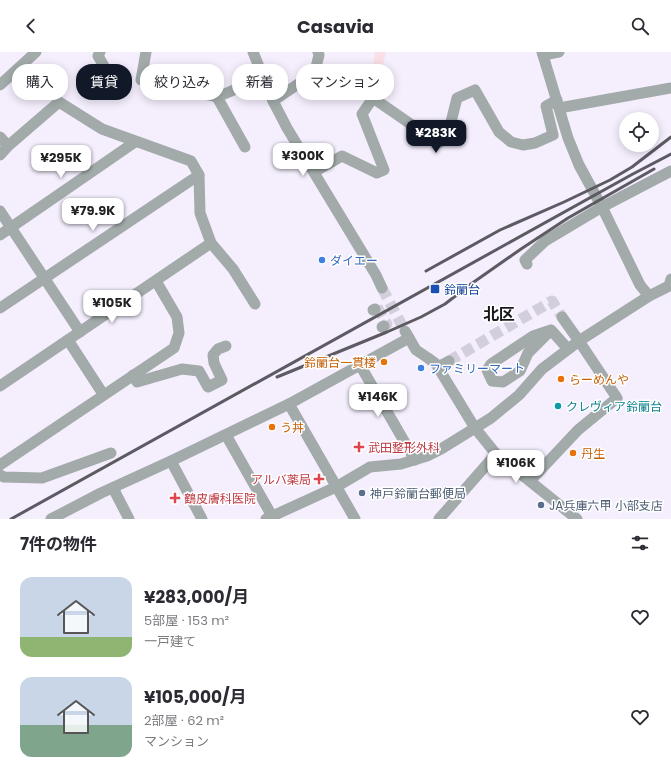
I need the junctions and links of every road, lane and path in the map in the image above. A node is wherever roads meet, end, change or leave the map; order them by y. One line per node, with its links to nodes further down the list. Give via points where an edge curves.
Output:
1 (36, 52): 11 (street)
2 (100, 52): 8 (street, via 98,56)
3 (146, 52): 9 (street)
4 (253, 52): 10 (street)
5 (318, 52): 14 (street, via 316,67 310,76)
6 (559, 52): 7 (street)
7 (542, 53): 15 (street)
8 (103, 64)
9 (144, 64)
10 (258, 64)
11 (0, 84)
12 (671, 88): 15 (street)
13 (219, 100): 18 (street)
14 (273, 101): 21 (street)
15 (558, 104): 21 (street, via 546,106 553,135 523,145 511,142 499,132 475,90 457,98 447,138 438,143 373,98 362,114 384,170 377,173 342,156); 23 (street, via 579,165)
16 (0, 137): 19 (street)
17 (135, 142): 19 (street, via 102,129 59,102); 22 (street, via 191,161); 25 (street)
18 (245, 147)
19 (4, 150)
20 (671, 171): 23 (street)
21 (314, 172): 32 (street)
22 (199, 175): 27 (street, via 200,213); 29 (street)
23 (602, 207): 28 (street, via 545,241); 33 (street, via 640,285)
24 (0, 211): 25 (street)
25 (11, 227): 26 (street); 29 (street)
26 (0, 235)
27 (212, 243): 30 (street); 34 (street)
28 (525, 259)
29 (45, 279): 35 (street); 38 (street)
30 (156, 281): 38 (street); 46 (street, via 177,317 180,333 174,348)
31 (670, 283): 33 (street)
32 (382, 288)
33 (649, 296): 40 (street)
34 (255, 304)
35 (0, 308)
36 (562, 317): 40 (street)
37 (551, 330): 37 (street, via 528,353 520,371 503,382 492,381 487,370 491,364 533,336); 42 (street)
38 (80, 332): 39 (street)
39 (68, 340): 47 (street); 48 (street)
40 (579, 341): 42 (street); 58 (street, via 616,398 578,430)
41 (226, 346): 46 (street, via 212,355 222,380 208,387 199,371 182,369 137,382)
42 (568, 349): 50 (street, via 542,369 519,395)
43 (449, 361): 45 (street)
44 (360, 365): 45 (street, via 407,334 416,350); 49 (street); 54 (street)
45 (438, 367): 50 (street)
46 (133, 375): 48 (street)
47 (0, 386)
48 (103, 394): 56 (street)
49 (289, 404): 51 (street); 59 (street)
50 (475, 428): 53 (street); 54 (street, via 441,449)
51 (226, 434): 55 (street); 61 (street)
52 (111, 453): 57 (street, via 42,478)
53 (496, 454): 58 (street); 66 (street)
54 (415, 460): 59 (street, via 370,467)
55 (171, 461): 60 (street); 64 (street)
56 (0, 465)
57 (0, 475)
58 (530, 481): 67 (street)
59 (336, 487): 61 (street); 65 (street)
60 (113, 488): 62 (street); 63 (street)
61 (269, 518)
62 (51, 519)
63 (129, 519)
64 (202, 519)
65 (354, 519)
66 (438, 519)
67 (577, 519)

